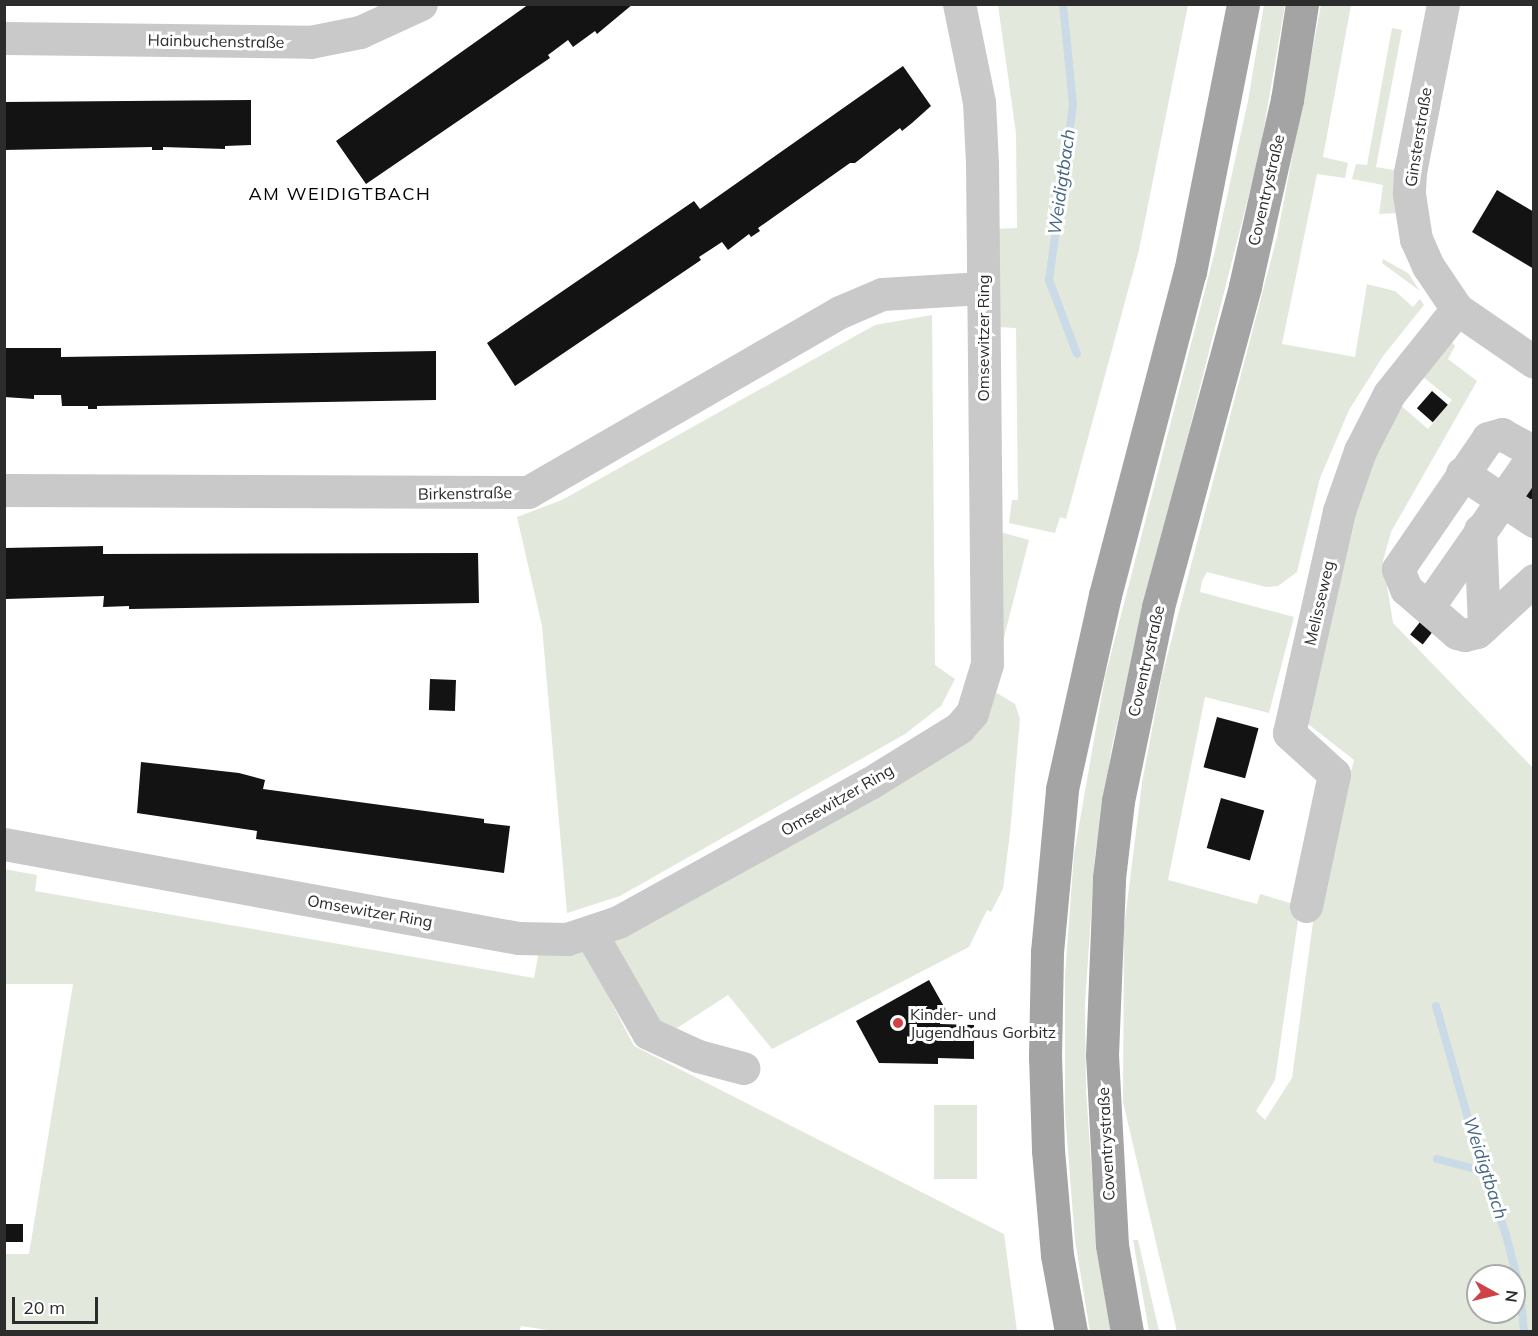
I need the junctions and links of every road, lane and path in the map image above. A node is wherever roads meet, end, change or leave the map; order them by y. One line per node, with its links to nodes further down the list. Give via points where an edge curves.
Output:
1 (421, 4): 6 (street, Hainbuchenstraße, via 360,32 310,42)
2 (959, 4): 7 (street, Omsewitzer Ring, via 979,102)
3 (1243, 4): 23 (main road, via 1190,272 1106,595 1062,789 1050,908 1045,1057 1055,1231)
4 (1302, 4): 24 (main road, Coventrystraße, via 1287,99 1245,286 1158,607 1118,801 1108,889 1102,1055 1113,1245)
5 (1443, 4): 8 (street, Ginsterstraße, via 1409,194 1416,239 1438,284)
6 (4, 38)
7 (982, 288): 12 (street, Birkenstraße, via 882,294 840,312 528,492); 21 (street, Omsewitzer Ring, via 987,664 972,713 959,728 870,783 618,922)
8 (1457, 309): 9 (street, Ginsterstraße); 20 (street, Melisseweg, via 1389,394 1360,452 1340,511 1289,733 1334,774)
9 (1533, 362)
10 (1533, 454): 11 (street, via 1510,436 1493,435); 13 (street)
11 (1462, 473): 13 (street); 17 (street, via 1398,569 1406,589)
12 (4, 490)
13 (1501, 500): 14 (street); 15 (street)
14 (1533, 521)
15 (1480, 530): 17 (street); 18 (street)
16 (1533, 580): 18 (street)
17 (1428, 607): 18 (street, via 1457,633 1471,635)
18 (1484, 626)
19 (4, 844): 21 (street, Omsewitzer Ring, via 518,938 567,939)
20 (1306, 906)
21 (590, 932): 22 (street, via 648,1033 698,1056)
22 (743, 1068)
23 (1071, 1332)
24 (1127, 1332)

